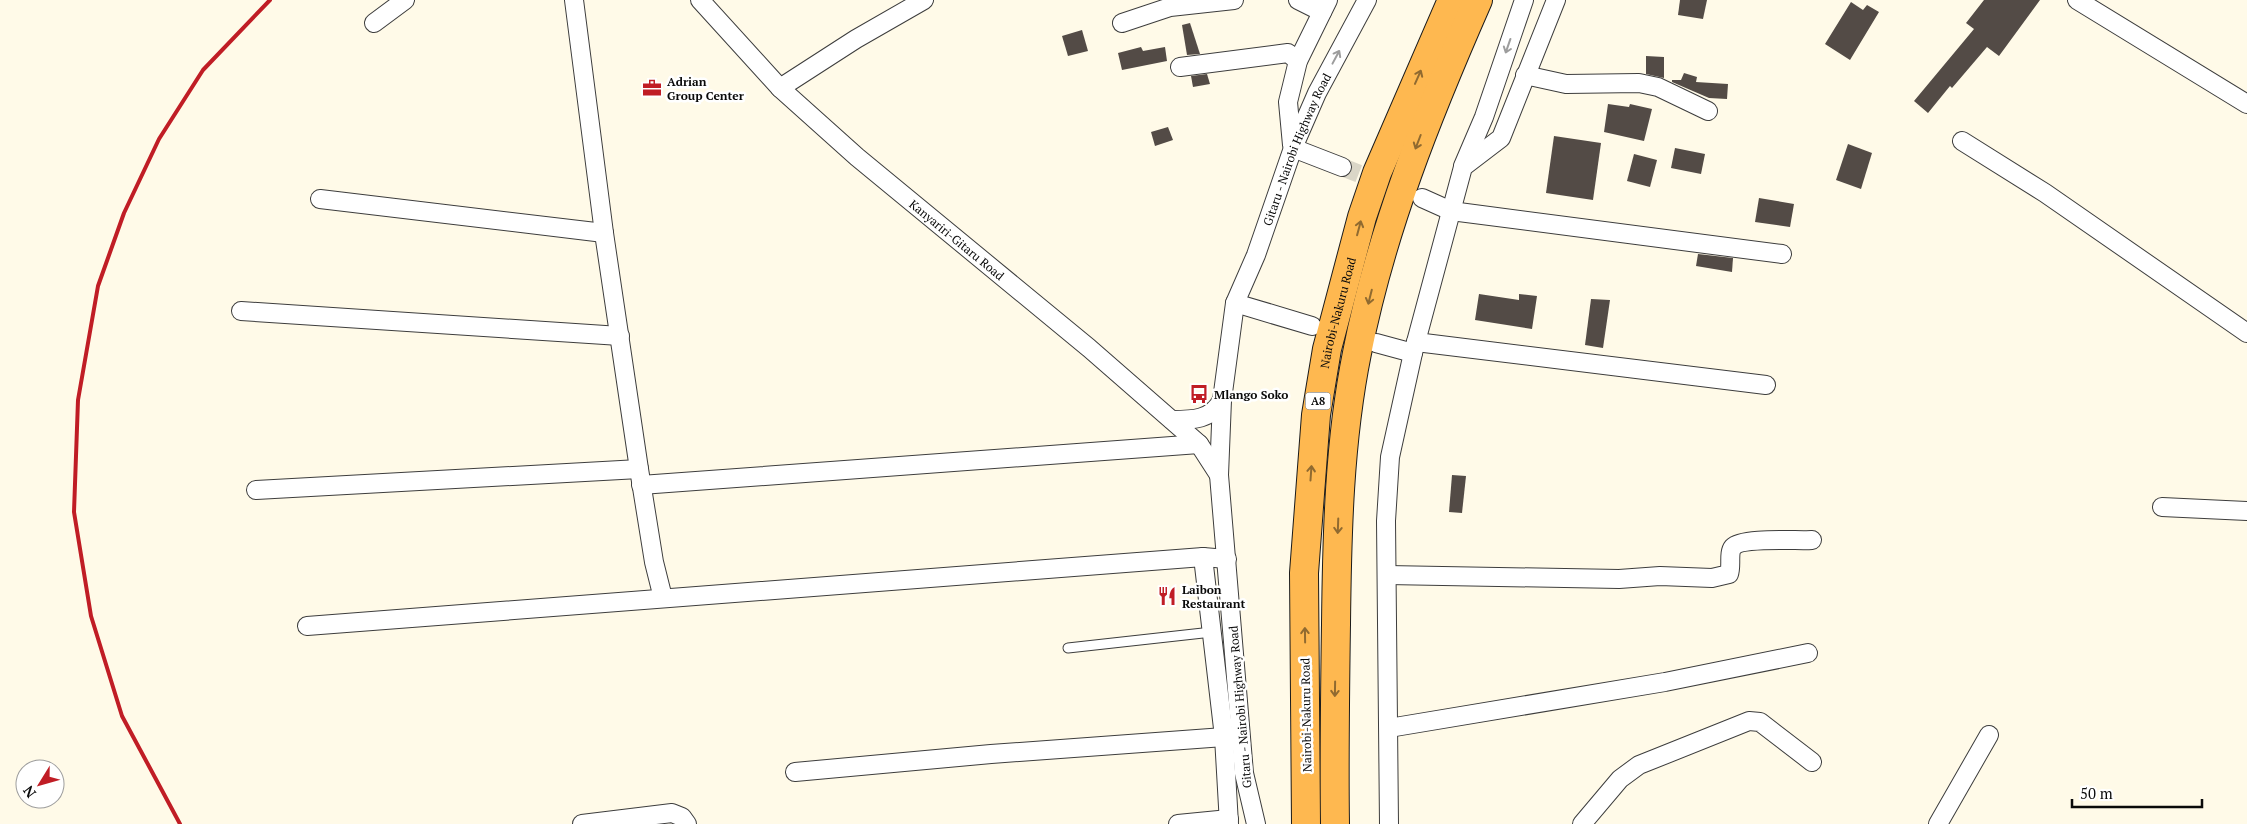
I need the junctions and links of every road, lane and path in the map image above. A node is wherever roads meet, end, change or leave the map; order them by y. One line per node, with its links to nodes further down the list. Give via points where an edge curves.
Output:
1 (406, 0): 14 (street)
2 (574, 0): 29 (street)
3 (700, 0): 19 (street, Kanyariri-Gitaru Road)
4 (924, 0): 19 (street)
5 (1234, 0): 15 (street, via 1170,7)
6 (1298, 0): 13 (street)
7 (1367, 0): 23 (street, Gitaru - Nairobi Highway Road, one-way to 7, via 1317,93)
8 (1452, 0): 66 (highway, Nairobi-Nakuru Road / A8, one-way to 8, via 1304,573 1316,415 1327,349 1362,216 1377,174)
9 (1478, 0): 67 (highway, A8, one-way to 67, via 1416,146 1395,210 1357,353 1346,419 1340,495 1335,633)
10 (1524, 0): 25 (street, one-way to 25, via 1484,117)
11 (1556, 0): 18 (street)
12 (2077, 0): 20 (street)
13 (1325, 6): 16 (street)
14 (374, 23)
15 (1122, 23)
16 (1298, 62): 17 (street, via 1288,53); 23 (street, via 1288,102)
17 (1180, 67)
18 (1526, 75): 21 (street, via 1566,84 1639,82 1658,87); 25 (street, via 1501,138)
19 (780, 88): 40 (street, Kanyariri-Gitaru Road, via 871,169)
20 (2247, 104)
21 (1708, 111)
22 (1962, 141): 34 (street, via 2045,193)
23 (1292, 148): 24 (street); 31 (street, Gitaru - Nairobi Highway Road, via 1256,256)
24 (1342, 167)
25 (1463, 167): 28 (street)
26 (1422, 198): 28 (street)
27 (320, 199): 29 (street)
28 (1452, 211): 30 (street); 37 (street)
29 (604, 233): 35 (street)
30 (1782, 254)
31 (1235, 302): 33 (street); 39 (street, Gitaru - Nairobi Highway Road)
32 (241, 311): 35 (street)
33 (1312, 326)
34 (2247, 332)
35 (620, 336): 43 (street)
36 (1376, 343): 37 (street)
37 (1414, 348): 38 (street); 50 (street, via 1390,457)
38 (1766, 385)
39 (1222, 400): 40 (street, via 1216,410 1205,416); 42 (street, Gitaru - Nairobi Highway Road)
40 (1172, 420): 41 (street, Kanyariri-Gitaru Road)
41 (1199, 444): 42 (street, Kanyariri-Gitaru Road); 43 (street)
42 (1220, 475): 49 (street, Gitaru - Nairobi Highway Road)
43 (640, 477): 44 (street); 51 (street)
44 (256, 490)
45 (2162, 508): 46 (street)
46 (2247, 511)
47 (1812, 540): 50 (street, via 1736,544 1732,549 1729,574 1712,578 1660,576 1619,580)
48 (1203, 557): 49 (street); 51 (street); 53 (street)
49 (1227, 559): 65 (street, Gitaru - Nairobi Highway Road, via 1244,773)
50 (1387, 575): 56 (street)
51 (663, 598): 52 (street)
52 (307, 626)
53 (1212, 632): 54 (lane); 58 (street)
54 (1068, 648)
55 (1808, 652): 56 (street, via 1665,682)
56 (1389, 728): 68 (street)
57 (1988, 735): 70 (street)
58 (1224, 737): 60 (street); 61 (street)
59 (1812, 762): 69 (street, via 1760,722 1749,721 1639,765 1620,779)
60 (795, 772)
61 (1229, 821): 64 (street)
62 (582, 824): 63 (street, via 672,813 682,817)
63 (687, 824)
64 (1178, 824)
65 (1256, 824)
66 (1306, 824)
67 (1335, 824)
68 (1389, 824)
69 (1582, 824)
70 (1938, 824)

